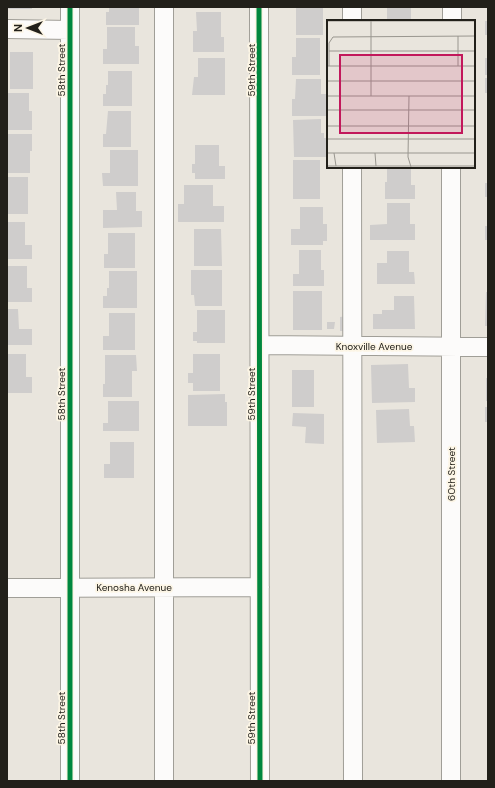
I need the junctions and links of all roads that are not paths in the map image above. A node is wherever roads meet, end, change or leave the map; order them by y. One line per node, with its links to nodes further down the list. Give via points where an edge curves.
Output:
1 (70, 7): 9 (street, 58th Street)
2 (164, 7): 16 (street)
3 (259, 7): 12 (street, 59th Street)
4 (352, 7): 6 (street)
5 (452, 7): 7 (street)
6 (352, 20)
7 (452, 20)
8 (7, 29): 9 (street)
9 (70, 30): 19 (street, 58th Street)
10 (352, 168): 13 (street)
11 (451, 168): 14 (street, 60th Street)
12 (260, 345): 13 (street, Knoxville Avenue); 17 (street, 59th Street)
13 (352, 346): 14 (street, Knoxville Avenue); 23 (street)
14 (451, 346): 15 (street, Knoxville Avenue); 24 (street, 60th Street)
15 (488, 347)
16 (163, 587): 17 (street, Kenosha Avenue); 19 (street, Kenosha Avenue); 21 (street)
17 (260, 587): 22 (street, 59th Street)
18 (7, 588): 19 (street, Kenosha Avenue)
19 (70, 588): 20 (street, 58th Street)
20 (70, 781)
21 (164, 781)
22 (260, 781)
23 (353, 781)
24 (451, 781)

